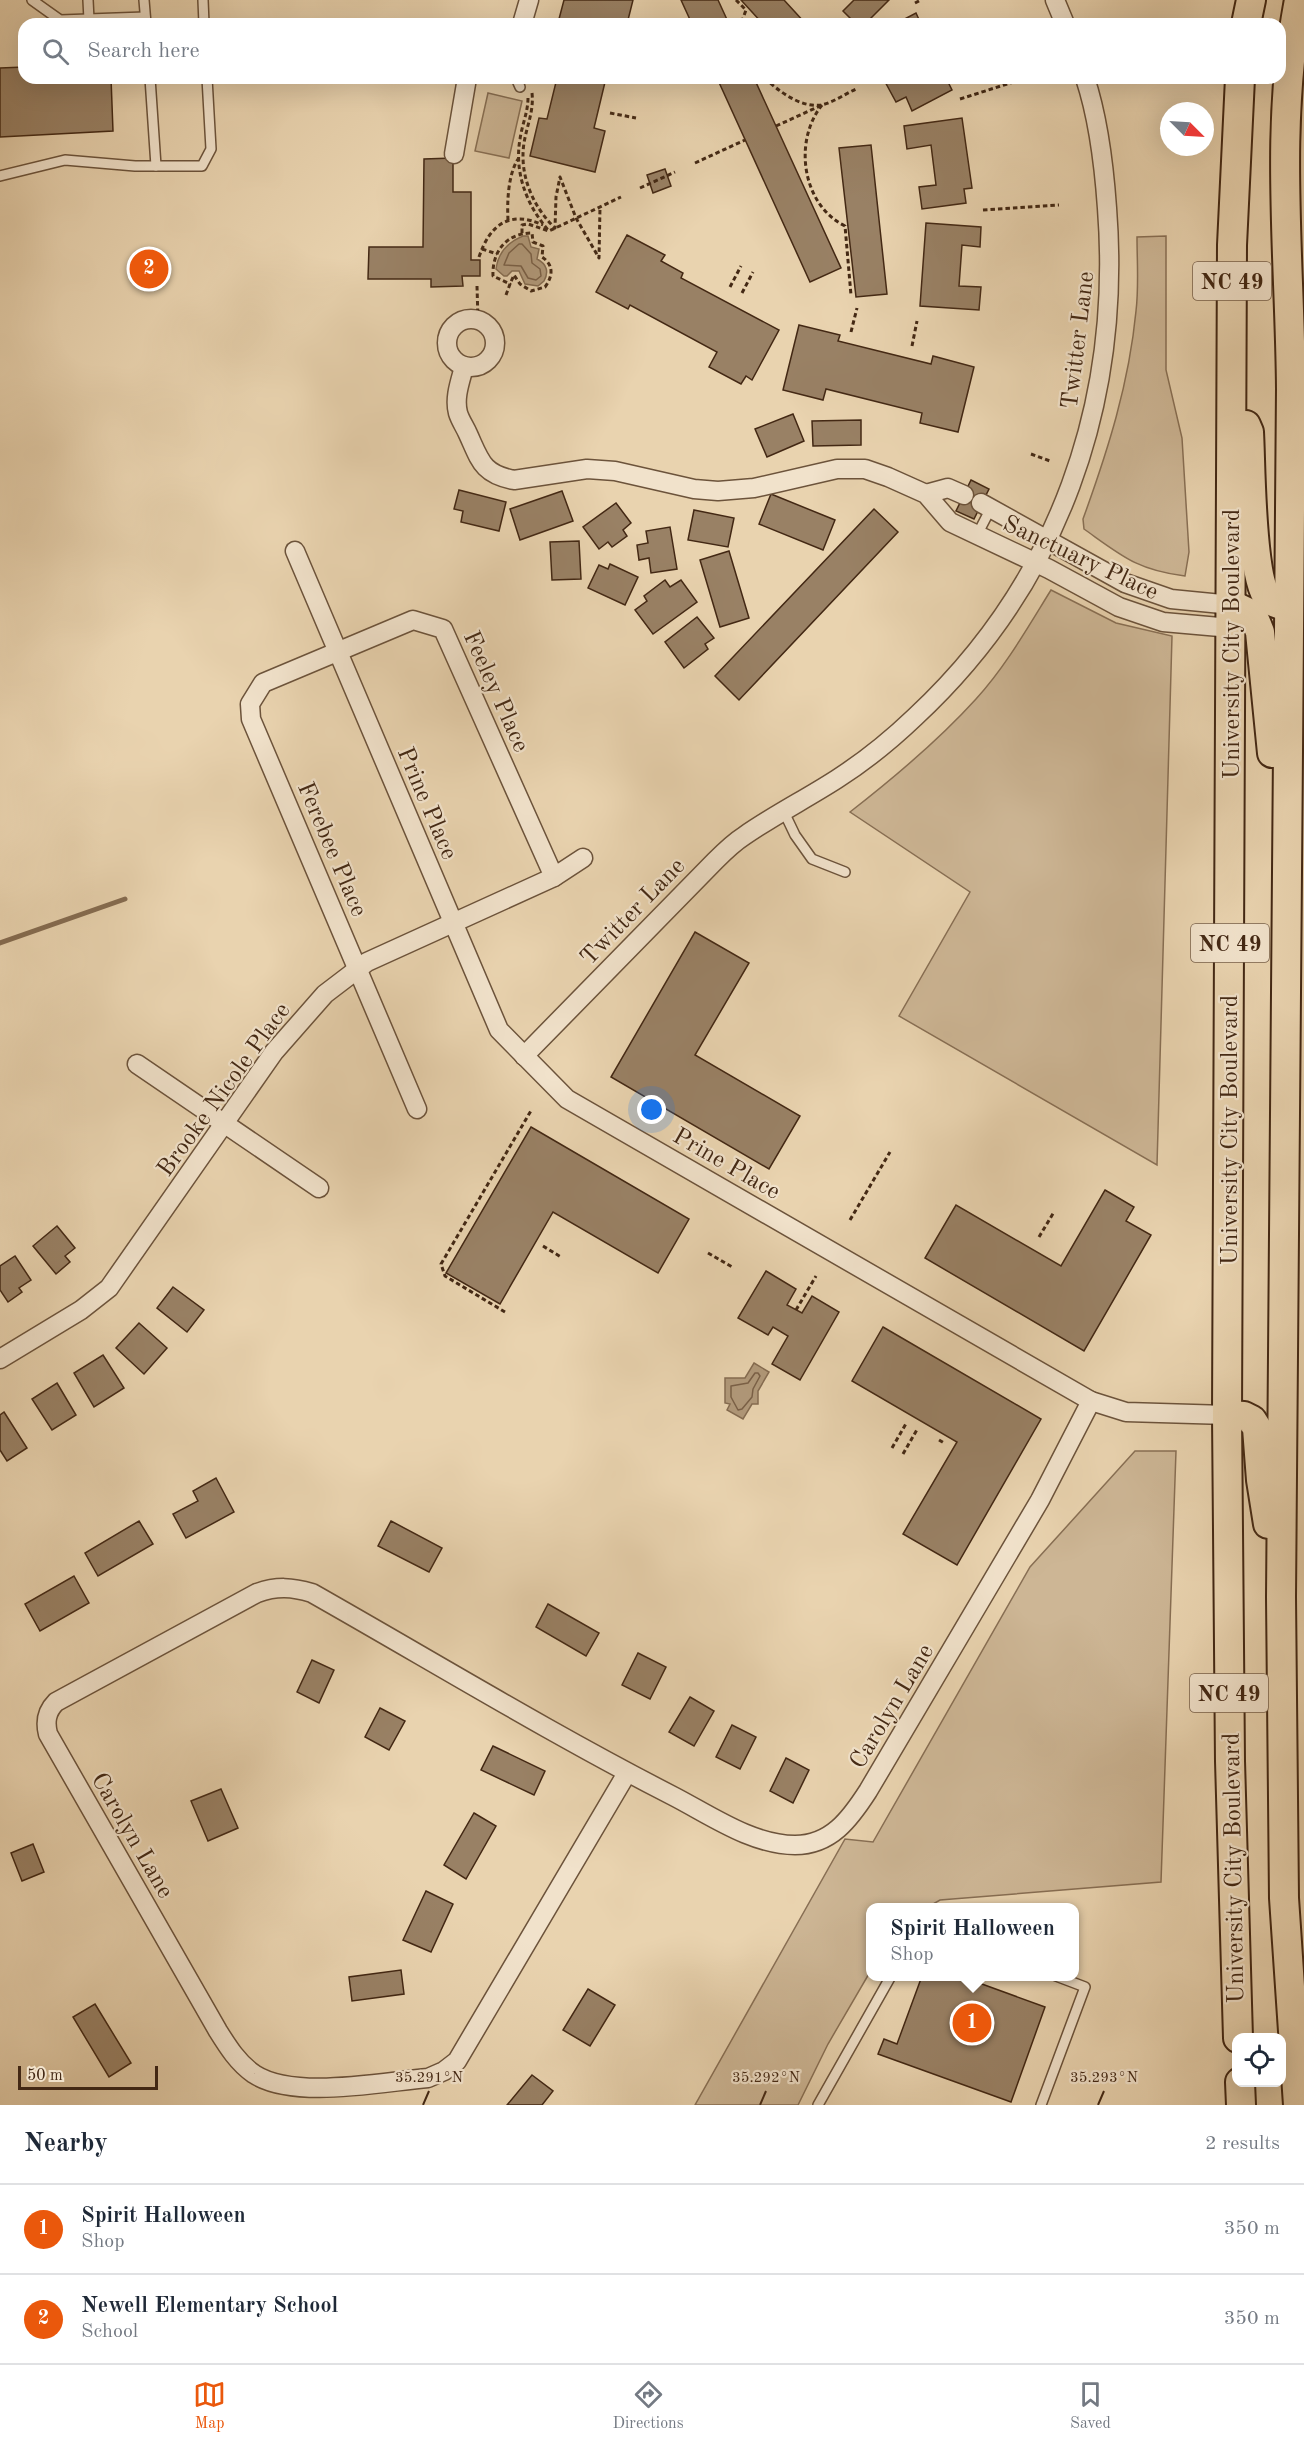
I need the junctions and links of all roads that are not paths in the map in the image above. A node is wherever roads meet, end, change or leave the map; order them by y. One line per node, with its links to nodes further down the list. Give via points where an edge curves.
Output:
1 (32, 0): 10 (lane)
2 (88, 0): 11 (lane)
3 (144, 0): 12 (lane)
4 (203, 0): 13 (lane)
5 (530, 0): 14 (street)
6 (1055, 0): 15 (street)
7 (1251, 0): 16 (main road)
8 (1299, 0): 17 (main road, NC 49)
9 (1304, 10): 17 (main road)
10 (57, 18)
11 (89, 18)
12 (146, 18)
13 (204, 18)
14 (524, 18)
15 (1062, 18)
16 (1247, 18)
17 (1293, 37): 28 (main road, NC 49, via 1284,166)
18 (150, 84): 24 (lane)
19 (207, 84): 24 (lane, via 211,149 202,166)
20 (466, 84): 23 (street)
21 (1085, 84): 33 (street, Twitter Lane, via 1104,171 1110,295 1090,430)
22 (1240, 84): 27 (main road, University City Boulevard / NC 49)
23 (454, 154)
24 (156, 166): 25 (lane, via 65,160)
25 (0, 176)
26 (464, 367): 26 (street, via 447,351 448,335 458,322 478,320 493,332 495,348 480,366); 29 (street, Sanctuary Place, via 457,393 458,413 477,458 490,472 503,477 514,480 587,469 718,491 754,488 837,469 865,469)
27 (1231, 380): 36 (main road, via 1249,432 1255,554 1262,587 1269,600); 37 (main road, University City Boulevard / NC 49)
28 (1298, 389): 36 (main road, NC 49)
29 (926, 494): 30 (street, via 948,488); 32 (street, Sanctuary Place, via 950,522)
30 (964, 495)
31 (986, 506): 32 (lane); 33 (street, Sanctuary Place)
32 (977, 535): 35 (street, Sanctuary Place)
33 (1047, 541): 35 (street, Twitter Lane); 37 (street, Sanctuary Place, via 1151,594)
34 (295, 551): 38 (street, Prine Place)
35 (1036, 563): 37 (street, Sanctuary Place, via 1119,607 1163,622); 39 (street, Twitter Lane, via 1003,617 946,688 876,751)
36 (1289, 607): 40 (main road, NC 49)
37 (1232, 616): 40 (main road, via 1253,615 1260,632 1274,773); 54 (main road, University City Boulevard / NC 49)
38 (336, 651): 43 (street, Feeley Place, via 413,620 443,629); 45 (street, Prine Place); 46 (street, Ferebee Place, via 263,683 250,704 251,719)
39 (784, 812): 42 (lane, via 812,860); 47 (street, Twitter Lane, via 742,837 715,861)
40 (1287, 839): 44 (main road, NC 49)
41 (582, 858): 43 (street, Brooke Nicole Place)
42 (845, 872)
43 (554, 877): 45 (street, Brooke Nicole Place)
44 (1295, 913): 55 (main road, NC 49)
45 (453, 924): 46 (street, Brooke Nicole Place); 47 (street, Prine Place, via 499,1030)
46 (357, 969): 49 (street, Ferebee Place); 50 (street, Brooke Nicole Place, via 325,993 274,1052)
47 (524, 1056): 53 (street, Prine Place, via 567,1099)
48 (137, 1064): 50 (street)
49 (417, 1109)
50 (223, 1125): 51 (street); 52 (street, Brooke Nicole Place, via 109,1288 81,1310)
51 (319, 1188)
52 (0, 1359)
53 (1091, 1401): 54 (street, Prine Place, via 1126,1412); 56 (street, Carolyn Lane, via 1040,1500 880,1771 849,1820 833,1834 794,1845 750,1836)
54 (1227, 1415): 55 (main road, via 1244,1416 1257,1428 1261,1480); 59 (main road, University City Boulevard / NC 49, via 1230,1772)
55 (1281, 1596): 64 (main road, NC 49, via 1284,1898)
56 (627, 1773): 56 (street, Carolyn Lane, via 312,1593 296,1588 270,1588 257,1593 56,1702 45,1723 234,2055 255,2075 309,2089 428,2078 457,2061)
57 (889, 1981): 61 (lane)
58 (1068, 1981): 62 (lane, via 1085,1987)
59 (1238, 2033)
60 (1240, 2087): 63 (main road)
61 (818, 2105)
62 (1041, 2105)
63 (1241, 2105)
64 (1298, 2105)

